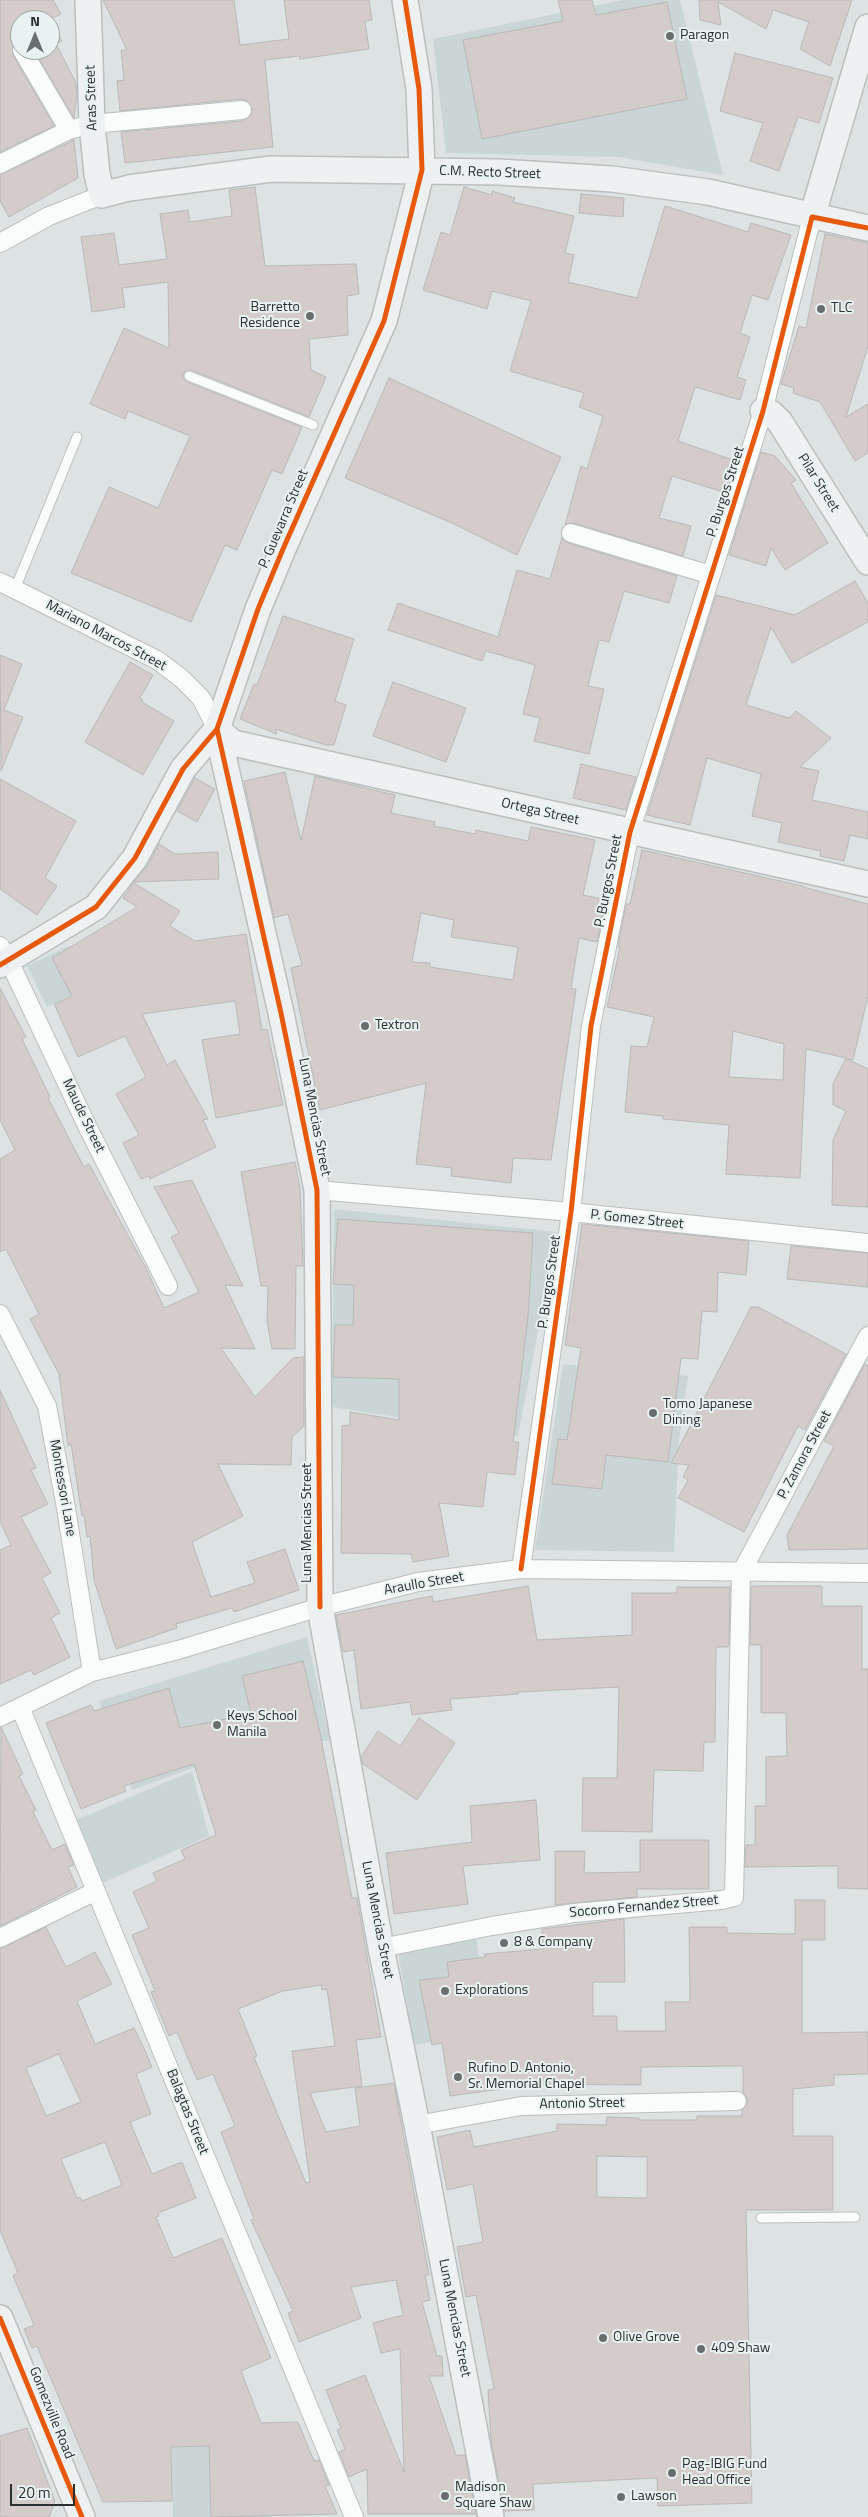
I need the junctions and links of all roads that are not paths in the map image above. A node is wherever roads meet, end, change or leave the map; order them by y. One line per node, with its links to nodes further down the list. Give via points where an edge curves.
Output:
1 (88, 0): 6 (main road, Aras Street)
2 (405, 0): 8 (main road, P. Guevarra Street, via 419,89)
3 (868, 27): 10 (main road, P. Burgos Street)
4 (30, 60): 6 (street)
5 (242, 110): 6 (street)
6 (80, 127): 7 (street); 9 (main road, Aras Street)
7 (0, 164)
8 (422, 170): 9 (main road, C.M. Recto Street, via 271,169 129,188); 10 (main road, C.M. Recto Street, via 612,179 708,192); 21 (main road, P. Guevarra Street, via 384,321 258,609)
9 (102, 195): 12 (street, C.M. Recto Street, via 49,216)
10 (812, 217): 11 (main road, C.M. Recto Street); 14 (street, P. Burgos Street)
11 (868, 228)
12 (0, 243)
13 (189, 376): 15 (lane)
14 (763, 411): 18 (main road, Pilar Street, via 771,413 780,422); 19 (street, P. Burgos Street)
15 (313, 425)
16 (77, 437): 20 (lane)
17 (571, 533): 19 (street)
18 (868, 562)
19 (711, 575): 22 (street, P. Burgos Street)
20 (8, 585): 21 (street, Mariano Marcos Street, via 157,660 200,698)
21 (217, 729): 22 (main road, Ortega Street, via 233,743); 24 (main road, P. Guevarra Street, via 183,769 135,858 96,907); 25 (main road, Luna Mencias Street)
22 (630, 832): 23 (main road, Ortega Street); 26 (street, P. Burgos Street, via 591,1026)
23 (868, 884)
24 (3, 957): 28 (street, Maude Street)
25 (317, 1190): 26 (street, P. Gomez Street); 34 (main road, Luna Mencias Street)
26 (571, 1212): 27 (street, P. Gomez Street, via 764,1235); 31 (street, P. Burgos Street)
27 (868, 1243)
28 (168, 1286)
29 (0, 1314): 35 (street, Montessori Lane, via 47,1406)
30 (868, 1336): 32 (street, P. Zamora Street)
31 (521, 1569): 32 (street, Araullo Street); 34 (street, Araullo Street, via 418,1582)
32 (741, 1573): 33 (street, Araullo Street); 40 (street, Socorro Fernandez Street, via 734,1897 574,1913)
33 (868, 1573)
34 (320, 1607): 35 (street, Araullo Street); 40 (main road, Luna Mencias Street)
35 (92, 1672): 36 (street, Araullo Street)
36 (20, 1707): 37 (street, Araullo Street); 38 (street, Balagtas Street)
37 (0, 1717)
38 (96, 1891): 39 (street); 47 (street, Balagtas Street)
39 (0, 1938)
40 (382, 1948): 42 (main road, Luna Mencias Street)
41 (737, 2100): 42 (street, Antonio Street, via 521,2106)
42 (422, 2124): 48 (main road, Luna Mencias Street)
43 (761, 2218): 44 (lane)
44 (855, 2218)
45 (0, 2318): 46 (main road, Gomezville Road)
46 (82, 2517)
47 (354, 2517)
48 (491, 2517)

